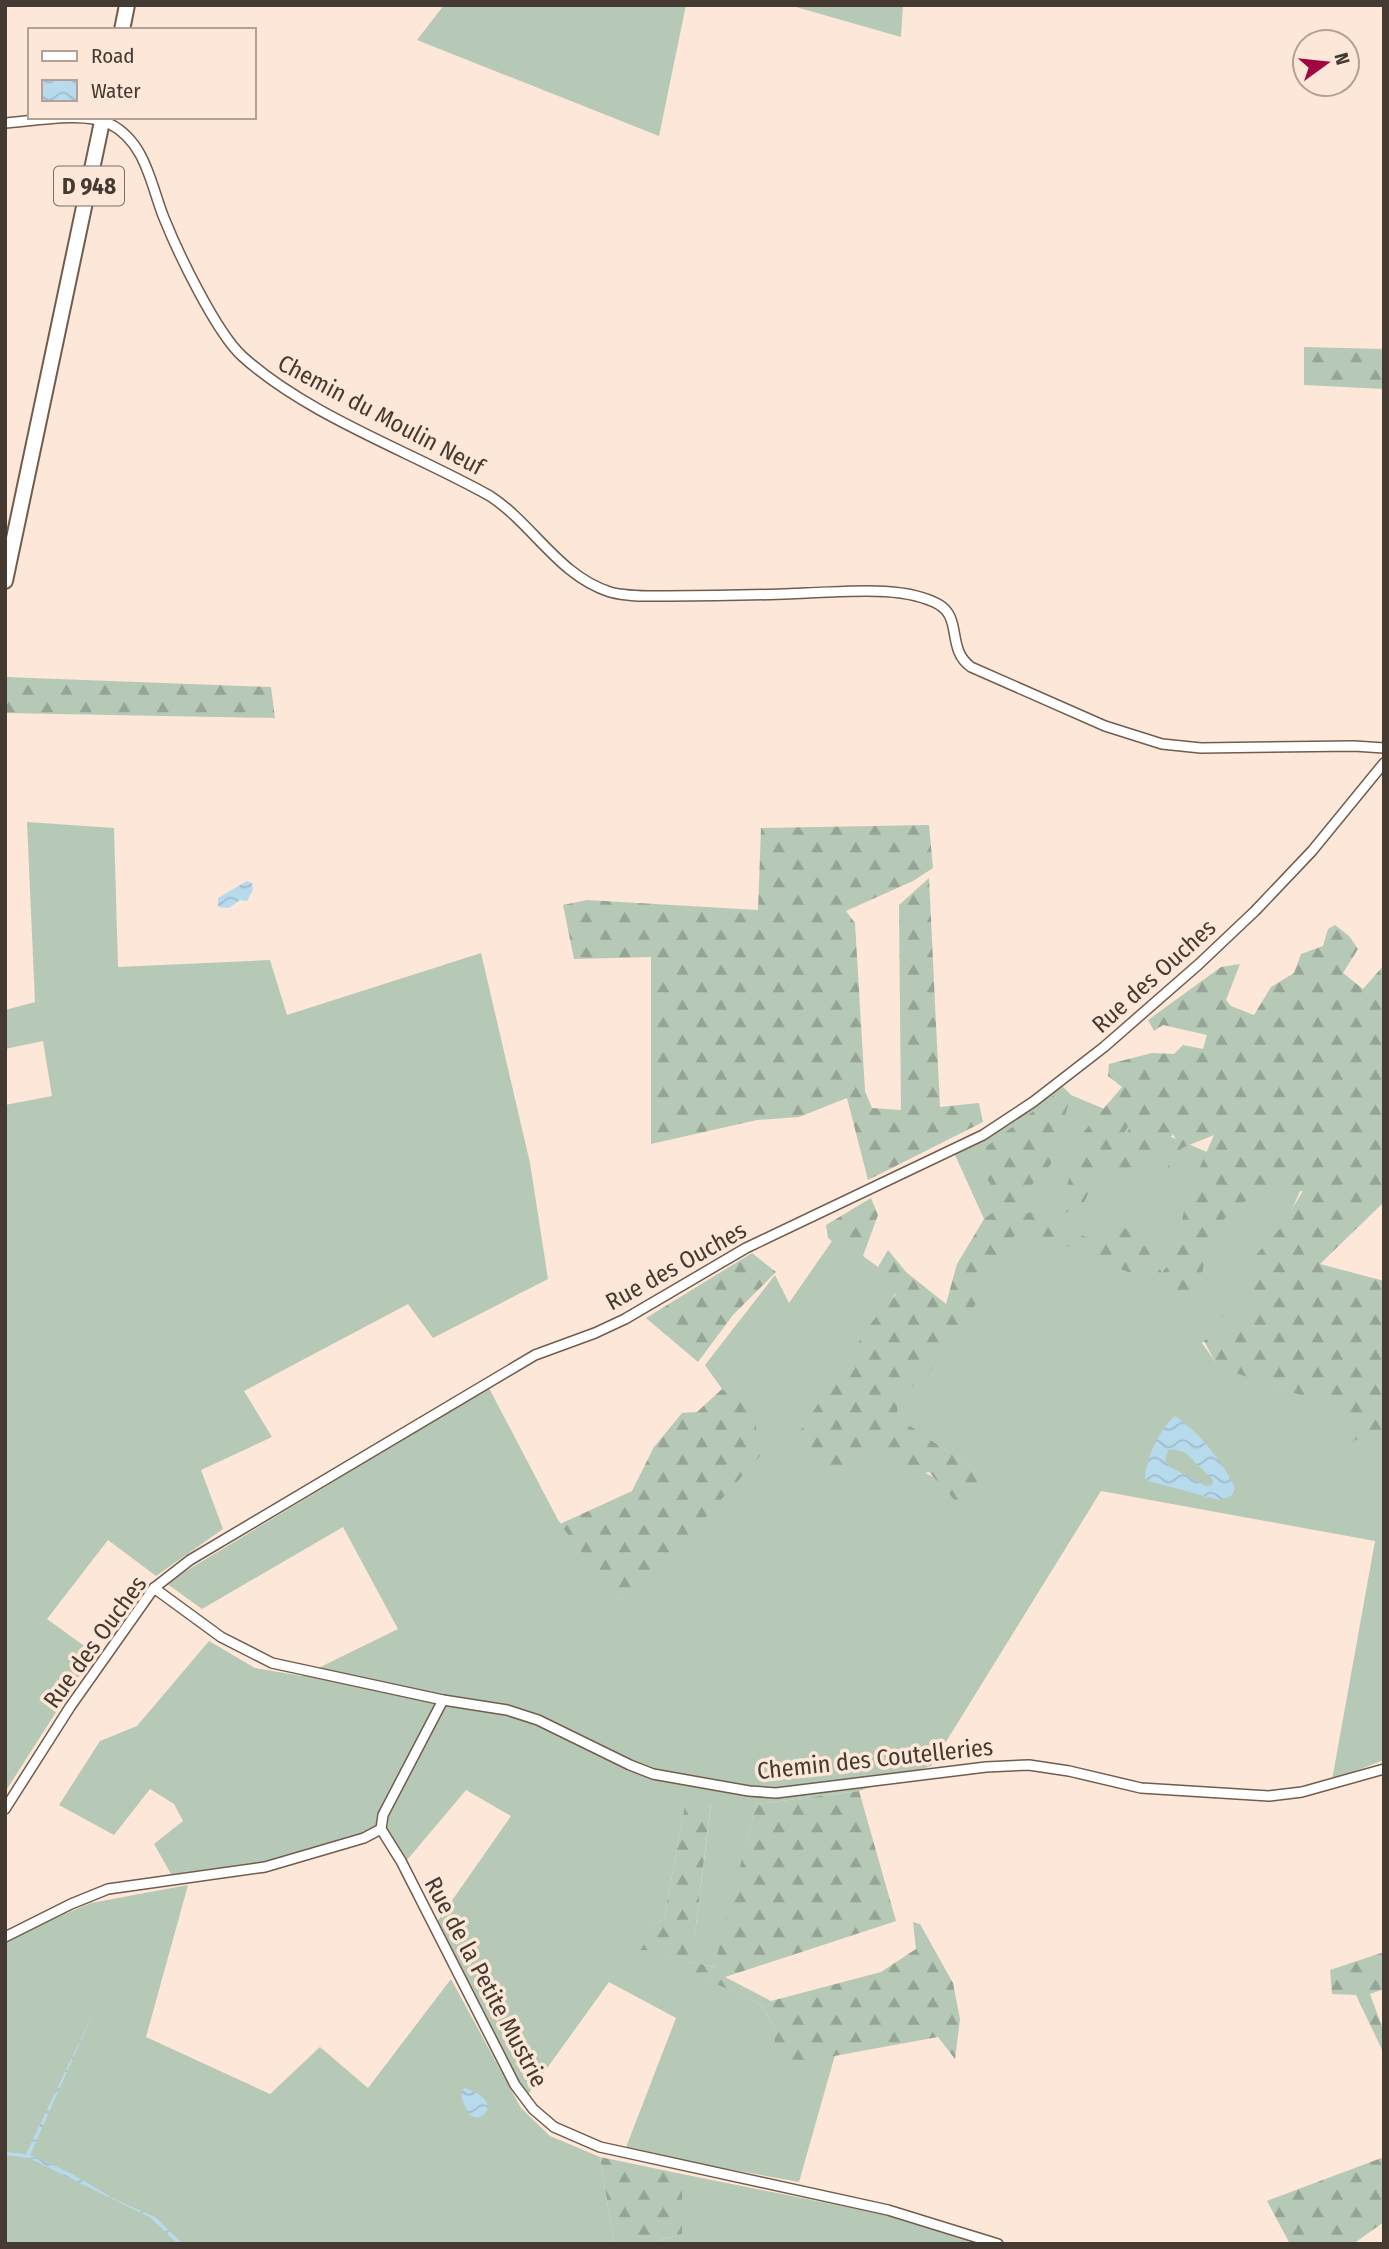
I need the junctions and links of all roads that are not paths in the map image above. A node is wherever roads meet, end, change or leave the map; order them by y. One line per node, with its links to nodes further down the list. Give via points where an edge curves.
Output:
1 (127, 5): 2 (main road)
2 (122, 28)
3 (62, 119): 5 (street)
4 (103, 119): 6 (main road, D 948); 7 (street, Chemin du Moulin Neuf, via 137,149 163,217 222,331 238,352 277,384 506,506 583,579 610,592 634,596 864,591 917,597 946,610 957,649 971,667 1134,737 1189,748)
5 (5, 123)
6 (5, 581)
7 (1384, 748)
8 (1384, 764): 9 (street, Rue des Ouches, via 1311,851 1227,937 1104,1047 1003,1122 746,1248 625,1319 535,1355 190,1560)
9 (154, 1588): 10 (street, Chemin des Coutelleries, via 221,1637 272,1663); 12 (street, Rue des Ouches)
10 (443, 1700): 11 (street, Chemin des Coutelleries, via 522,1714 653,1774 763,1793 1029,1765 1141,1788 1269,1796); 13 (street, via 383,1815)
11 (1384, 1769)
12 (5, 1809)
13 (381, 1829): 14 (street, via 265,1867 108,1889); 15 (street, Rue de la Petite Mustrie, via 515,2085 554,2127 600,2147 888,2210)
14 (5, 1937)
15 (998, 2244)

